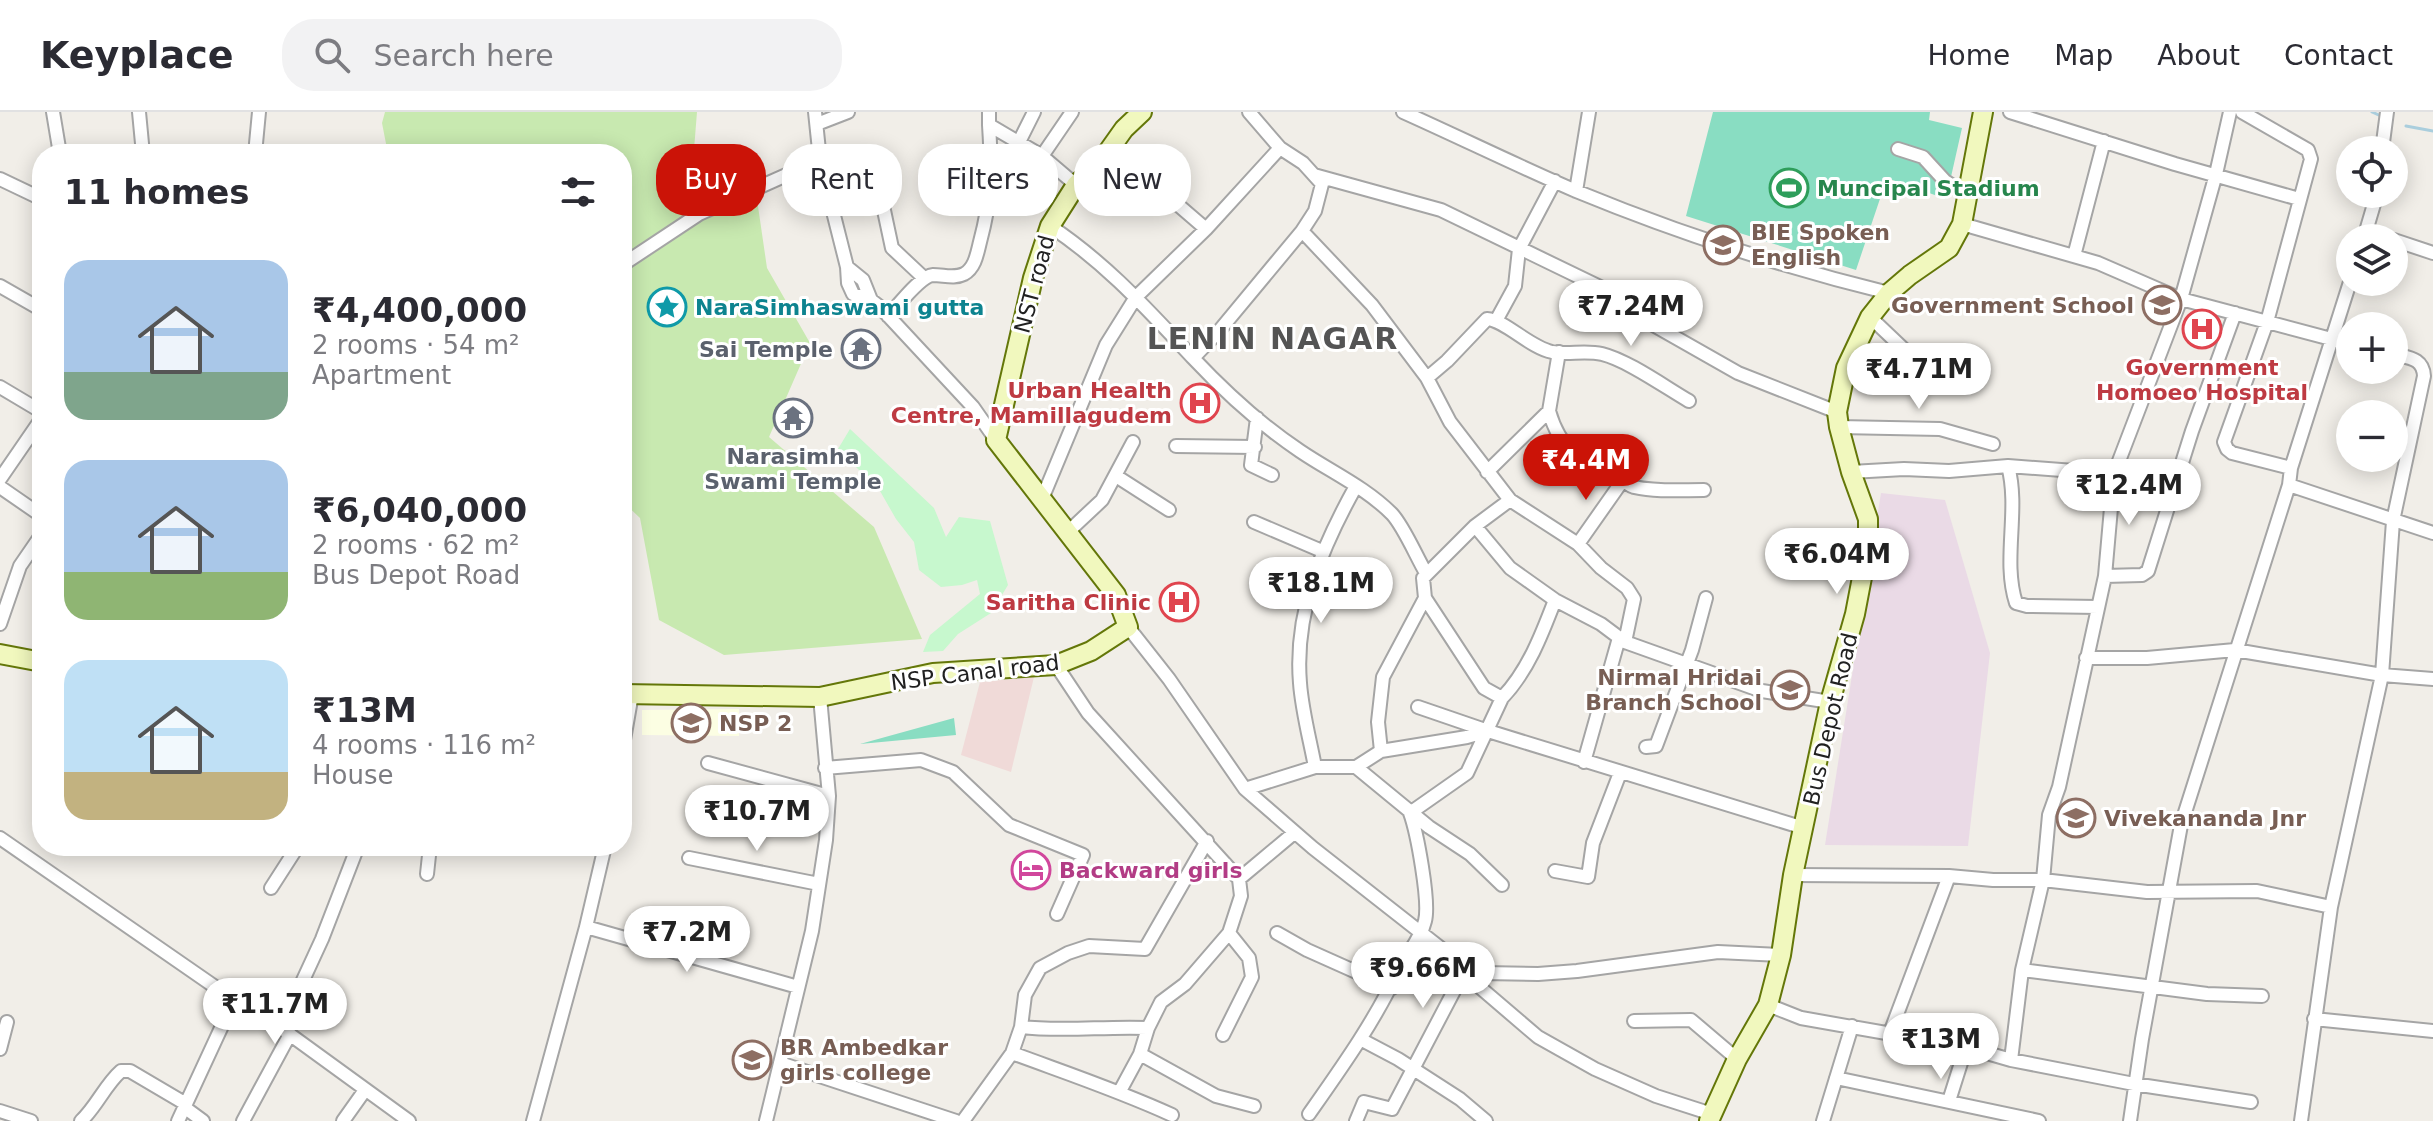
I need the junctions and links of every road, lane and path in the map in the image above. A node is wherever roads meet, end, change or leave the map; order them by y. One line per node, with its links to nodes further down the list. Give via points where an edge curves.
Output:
1 (53, 112): 18 (street)
2 (139, 112): 19 (street)
3 (259, 112): 20 (street)
4 (848, 112): 15 (street)
5 (1034, 112): 22 (street)
6 (1072, 112): 23 (street)
7 (1249, 112): 25 (street)
8 (1403, 112): 32 (street)
9 (1589, 112): 35 (street)
10 (1983, 112): 37 (street, Bus Depot Road)
11 (2010, 112): 17 (street)
12 (2230, 112): 28 (street)
13 (2242, 112): 38 (street, via 2308,150 2311,159)
14 (1139, 113): 24 (street, NST road)
15 (816, 118): 21 (street)
16 (989, 119): 22 (street); 51 (street, via 990,206 974,265 957,276)
17 (2104, 141): 28 (street); 49 (street)
18 (58, 144)
19 (142, 144)
20 (256, 144)
21 (818, 144)
22 (1018, 144)
23 (1050, 144)
24 (1115, 144)
25 (1280, 148): 29 (street); 44 (street)
26 (1898, 149): 37 (street, via 1923,157)
27 (1058, 170): 33 (street)
28 (2216, 174): 38 (street); 56 (street)
29 (1314, 175): 45 (street, via 1322,184 1315,211); 47 (street, via 1441,210)
30 (782, 177): 50 (street, via 699,214)
31 (0, 179): 36 (street)
32 (1555, 181): 35 (street); 47 (street)
33 (1074, 183)
34 (1074, 188): 43 (street, NST road)
35 (1576, 191): 53 (street, via 1735,250)
36 (32, 194)
37 (1968, 196): 42 (street, Bus Depot Road)
38 (2299, 199): 62 (street)
39 (834, 216): 59 (street, via 853,294 871,300)
40 (885, 216): 51 (street, via 892,248)
41 (1191, 216): 44 (street)
42 (1962, 224): 49 (street); 53 (street, Bus Depot Road, via 1949,248)
43 (1050, 226): 55 (street); 77 (street, NST road)
44 (1206, 229): 55 (street)
45 (1302, 231): 68 (street); 69 (street, via 1372,305)
46 (2408, 245): 48 (street)
47 (1519, 249): 61 (street, via 1515,286); 75 (street, via 1602,288 1650,323 1738,373)
48 (2433, 253)
49 (2074, 256): 56 (street)
50 (632, 258)
51 (924, 278): 59 (street)
52 (0, 286): 57 (street)
53 (1889, 293): 60 (street, Bus Depot Road)
54 (2346, 296): 63 (street)
55 (1136, 297): 68 (street); 96 (street, via 1106,345)
56 (2181, 299): 58 (street); 86 (street)
57 (32, 304)
58 (2235, 313): 62 (street); 91 (street)
59 (888, 316): 77 (street, via 973,407)
60 (1870, 317): 66 (street); 75 (street, Bus Depot Road, via 1846,368)
61 (1497, 319): 65 (street, via 1520,337); 69 (street, via 1487,319)
62 (2267, 322): 63 (street); 83 (street, via 2224,442 2232,453)
63 (2333, 338): 64 (street); 83 (street)
64 (2336, 339)
65 (1559, 352): 71 (street, via 1606,355); 73 (street)
66 (1911, 356)
67 (2408, 357): 100 (street, via 2416,359 2424,376)
68 (1193, 358): 74 (street)
69 (1427, 378): 84 (street, via 1450,422)
70 (0, 387): 72 (street)
71 (1689, 401)
72 (32, 408)
73 (1549, 411): 84 (street); 90 (street, via 1554,429 1580,462)
74 (1257, 418): 81 (street); 93 (street)
75 (1838, 420): 79 (street, via 1940,429); 85 (street, Bus Depot Road)
76 (32, 430): 89 (street)
77 (996, 440): 96 (street)
78 (1133, 442): 88 (street)
79 (1993, 444)
80 (1176, 446): 81 (street)
81 (1255, 447): 87 (street, via 1251,465)
82 (2008, 466): 85 (street); 86 (street); 113 (street, via 2016,603)
83 (2291, 468): 92 (street)
84 (1487, 472): 97 (street)
85 (1851, 472): 128 (street, Bus Depot Road, via 1868,519 1868,546)
86 (2114, 474): 91 (street); 109 (street)
87 (1272, 475)
88 (1116, 476): 99 (street); 103 (street, via 1102,500)
89 (0, 479)
90 (1623, 480): 95 (street, via 1646,488); 105 (street)
91 (2174, 485): 109 (street, via 2148,571)
92 (2289, 485): 100 (street); 117 (street)
93 (1356, 486): 107 (street); 108 (street, via 1395,517)
94 (0, 487): 98 (street)
95 (1704, 490)
96 (1042, 499): 103 (street)
97 (1510, 500): 102 (street); 105 (street)
98 (32, 509)
99 (1169, 510)
100 (2393, 521): 104 (street); 123 (street)
101 (1254, 522): 107 (street)
102 (1475, 526): 108 (street); 112 (street, via 1510,568)
103 (1069, 531): 115 (street, via 1116,595)
104 (2433, 533)
105 (1578, 544): 116 (street, via 1634,599)
106 (32, 551): 114 (street, via 20,566)
107 (1322, 551): 135 (street, via 1299,658)
108 (1426, 573): 110 (street)
109 (2105, 576): 113 (street)
110 (1425, 598): 127 (street, via 1484,688); 132 (street, via 1383,677)
111 (1706, 598): 122 (street)
112 (1555, 600): 116 (street); 127 (street, via 1544,632)
113 (2098, 607): 119 (street)
114 (0, 624)
115 (1128, 627): 121 (street, NSP Canal road); 139 (street)
116 (1622, 640): 122 (street); 133 (street)
117 (2235, 650): 119 (street); 123 (street); 160 (street, via 2181,825)
118 (0, 654): 120 (street)
119 (2086, 658): 156 (street, via 2049,815)
120 (32, 660)
121 (1056, 665): 126 (street, NSP Canal road, via 933,673); 145 (street, via 1098,725)
122 (1687, 665): 128 (street, via 1762,691); 131 (street, via 1656,746)
123 (2382, 675): 124 (street); 161 (street)
124 (2433, 679)
125 (632, 694): 126 (street, NSP Canal road)
126 (820, 697): 137 (street)
127 (1502, 698): 130 (street)
128 (1830, 702): 142 (street, Bus Depot Road)
129 (1418, 707): 130 (street)
130 (1488, 731): 132 (street); 133 (street); 141 (street, via 1467,773)
131 (1646, 747)
132 (1381, 751): 136 (street)
133 (1584, 762): 138 (street)
134 (708, 763): 140 (street)
135 (1315, 767): 136 (street); 139 (street)
136 (1356, 767): 141 (street)
137 (825, 768): 140 (street); 162 (street, via 921,760 953,772 1009,825 1083,855)
138 (1620, 773): 142 (street); 151 (street, via 1593,843 1588,877)
139 (1245, 789): 143 (street)
140 (829, 796): 157 (street)
141 (1410, 813): 158 (street, via 1470,854); 166 (street, via 1426,919)
142 (1804, 828): 153 (street, Bus Depot Road)
143 (1294, 833): 155 (street); 166 (street)
144 (0, 838): 175 (street)
145 (1207, 841): 155 (street); 181 (street, via 1145,949 1089,946 1040,968 1025,995)
146 (292, 856): 159 (street)
147 (354, 856): 183 (street)
148 (429, 856): 152 (street)
149 (603, 856): 163 (street)
150 (689, 858): 157 (street)
151 (1555, 871)
152 (427, 874)
153 (1793, 875): 154 (street); 167 (street, Bus Depot Road)
154 (1949, 876): 156 (street); 185 (street)
155 (1239, 879): 164 (street, via 1241,896)
156 (2043, 880): 160 (street); 169 (street)
157 (819, 884): 172 (street)
158 (1502, 885)
159 (271, 888)
160 (2170, 892): 161 (street, via 2257,891); 171 (street)
161 (2331, 907): 177 (street)
162 (1057, 914)
163 (586, 927): 172 (street); 217 (street)
164 (1229, 933): 182 (street, via 1185,984 1161,1002); 186 (street, via 1249,958 1252,977)
165 (1277, 933): 173 (street)
166 (1420, 934): 168 (street); 173 (street)
167 (1781, 955): 170 (street, via 1718,952 1577,971 1483,973); 176 (street, Bus Depot Road)
168 (1466, 968): 170 (street); 195 (street)
169 (2022, 970): 171 (street); 193 (street)
170 (1476, 984): 208 (street, via 1538,1037)
171 (2153, 986): 174 (street); 197 (street)
172 (798, 987): 194 (street)
173 (1392, 988): 187 (street)
174 (2262, 996)
175 (234, 1000): 183 (street); 202 (street)
176 (1768, 1005): 180 (street, via 1801,1018); 192 (street, Bus Depot Road)
177 (2314, 1019): 184 (street); 225 (street)
178 (1634, 1021): 192 (street, via 1691,1020)
179 (7, 1022): 189 (street)
180 (1852, 1026): 185 (street); 196 (street)
181 (1021, 1027): 182 (street); 190 (street)
182 (1148, 1028): 191 (street)
183 (286, 1031): 198 (street); 214 (street)
184 (2433, 1031)
185 (1890, 1033): 188 (street)
186 (1223, 1035)
187 (1362, 1040): 195 (street); 205 (street)
188 (1966, 1047): 193 (street); 200 (street)
189 (0, 1049)
190 (1012, 1053): 199 (street); 220 (street)
191 (1140, 1054): 199 (street); 203 (street, via 1216,1096)
192 (1737, 1059): 208 (street, Bus Depot Road)
193 (2011, 1060): 197 (street)
194 (780, 1063): 207 (street); 218 (street)
195 (1413, 1070): 209 (street); 221 (street, via 1392,1109 1364,1102)
196 (1836, 1078): 200 (street); 222 (street)
197 (2134, 1084): 201 (street); 224 (street)
198 (365, 1090): 215 (street); 216 (street)
199 (1120, 1091): 206 (street)
200 (1949, 1101): 223 (street)
201 (2251, 1102)
202 (185, 1106): 211 (street, via 130,1071 121,1071); 212 (street); 213 (street)
203 (1254, 1106)
204 (0, 1111): 210 (street)
205 (1309, 1114)
206 (1172, 1115)
207 (930, 1118): 219 (street)
208 (1710, 1118)
209 (1483, 1120)
210 (31, 1121)
211 (81, 1121)
212 (178, 1121)
213 (203, 1121)
214 (243, 1121)
215 (343, 1121)
216 (409, 1121)
217 (533, 1121)
218 (766, 1121)
219 (956, 1121)
220 (963, 1121)
221 (1356, 1121)
222 (1823, 1121)
223 (2039, 1121)
224 (2130, 1121)
225 (2301, 1121)

